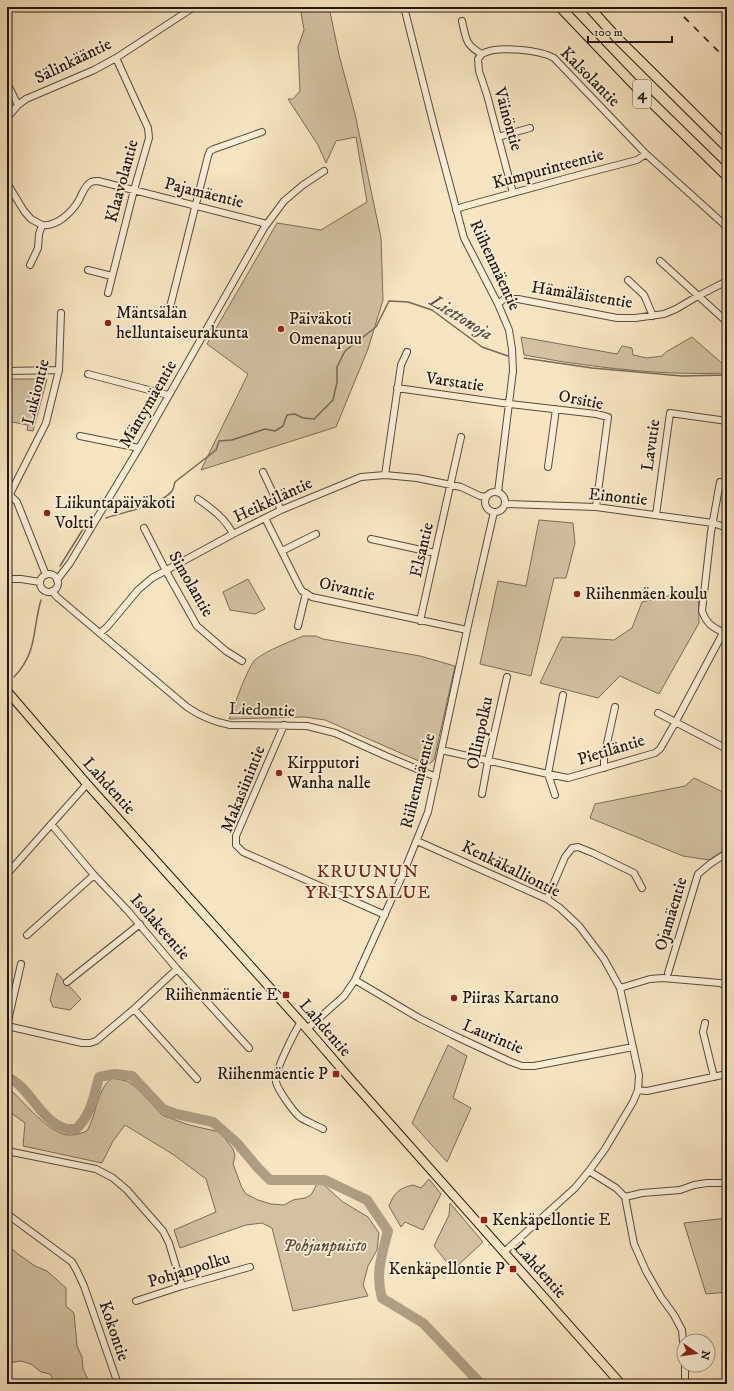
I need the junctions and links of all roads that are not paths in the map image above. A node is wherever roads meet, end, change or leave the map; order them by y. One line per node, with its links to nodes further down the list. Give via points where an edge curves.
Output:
1 (194, 7): 7 (street, Sälinkääntie)
2 (404, 7): 22 (street, Riihenmäentie)
3 (560, 7): 17 (highway, 4, via 648,100)
4 (589, 7): 14 (highway, 4)
5 (462, 21): 6 (street, via 469,45)
6 (482, 54): 13 (street, Väinöntie, via 478,59 479,71); 15 (street, Kalsolantie, via 496,49 541,52 554,58)
7 (116, 58): 9 (street, Sälinkääntie); 19 (street, Klaavolantie, via 148,128 149,138)
8 (7, 83): 9 (street)
9 (18, 105): 10 (street, Sälinkääntie)
10 (7, 118)
11 (530, 128): 13 (street)
12 (262, 132): 21 (street, via 210,151)
13 (498, 137): 20 (street, Väinöntie)
14 (727, 147)
15 (646, 154): 20 (street, Kumpurinteentie, via 637,160); 25 (street, Kalsolantie)
16 (324, 171): 23 (street, Mäntymäentie, via 284,201)
17 (727, 176)
18 (7, 182): 24 (street, via 24,211 31,219)
19 (134, 190): 21 (street, Pajamäentie); 24 (street, Pajamäentie, via 98,181 90,182 77,202 62,218 53,225); 29 (street, Klaavolantie)
20 (513, 193): 22 (street, Kumpurinteentie)
21 (196, 205): 23 (street, Pajamäentie); 35 (street)
22 (456, 210): 34 (street, Riihenmäentie, via 464,238)
23 (267, 224): 44 (street, Mäntymäentie)
24 (42, 225): 27 (street, via 38,248)
25 (727, 228)
26 (660, 261): 33 (street)
27 (30, 265)
28 (88, 270): 29 (street)
29 (112, 276): 32 (street, Klaavolantie)
30 (628, 280): 37 (street, via 644,296)
31 (727, 281): 33 (street, Hämäläistentie)
32 (108, 293)
33 (698, 296): 37 (street, Hämäläistentie, via 676,309); 38 (street)
34 (498, 304): 37 (street, Hämäläistentie, via 504,299 518,299 617,318); 45 (street, Riihenmäentie, via 509,330 512,349)
35 (170, 308)
36 (61, 313): 40 (street, Lukiontie)
37 (653, 316)
38 (727, 322)
39 (407, 352): 43 (street, Varstatie, via 401,365)
40 (59, 370): 41 (street); 57 (street, Lukiontie, via 46,424)
41 (7, 371)
42 (88, 374): 44 (street)
43 (397, 388): 45 (street, Varstatie); 53 (street, Varstatie)
44 (168, 395): 50 (street, Mäntymäentie)
45 (510, 404): 46 (street, Orsitie); 56 (street, Riihenmäentie)
46 (556, 409): 51 (street); 61 (street, Orsitie, via 608,417)
47 (727, 421): 64 (street, Lavutie, via 670,413)
48 (80, 436): 50 (street)
49 (460, 437): 55 (street, Elsantie)
50 (139, 448): 77 (street, Mäntymäentie, via 70,563)
51 (548, 467)
52 (263, 472): 62 (street)
53 (385, 475): 55 (street, Heikkiläntie); 62 (street, Heikkiläntie, via 361,477)
54 (720, 482): 66 (street)
55 (451, 485): 58 (street, Heikkiläntie); 73 (street, Elsantie)
56 (498, 492): 58 (street); 60 (street, via 503,495)
57 (8, 493): 75 (street, via 17,502)
58 (486, 497): 63 (street, via 486,507)
59 (198, 499): 69 (street, via 219,514)
60 (506, 504): 61 (street, Einontie); 63 (street, via 502,510)
61 (596, 507): 64 (street, Einontie)
62 (281, 510): 65 (street, Heikkiläntie)
63 (494, 512): 83 (street, Riihenmäentie)
64 (656, 514): 66 (street, Einontie)
65 (264, 518): 69 (street, Heikkiläntie); 72 (street, Oivantie)
66 (713, 523): 68 (street, Einontie); 85 (street, via 702,611 711,626)
67 (144, 528): 74 (street, Simolantie)
68 (727, 528)
69 (233, 534): 74 (street, Heikkiläntie)
70 (316, 534): 72 (street)
71 (372, 539): 73 (street)
72 (282, 551): 80 (street, Oivantie, via 299,586)
73 (435, 553): 81 (street, Elsantie)
74 (166, 571): 84 (street, Heikkiläntie, via 152,578 138,590); 86 (street, Simolantie, via 197,626)
75 (46, 575): 77 (street, via 54,576); 78 (street)
76 (7, 579): 78 (street)
77 (57, 580): 79 (street)
78 (40, 582): 79 (street, via 43,590)
79 (52, 591): 84 (street, Liedontie)
80 (306, 593): 81 (street, Oivantie, via 312,597); 82 (street)
81 (420, 621): 83 (street, Oivantie)
82 (298, 626)
83 (467, 630): 95 (street, Riihenmäentie)
84 (100, 633): 93 (street, Liedontie, via 197,714 230,725)
85 (725, 634): 92 (street, Pietiläntie)
86 (242, 661)
87 (507, 678): 96 (street, Ollinpolku)
88 (7, 691): 100 (main road, Lahdentie)
89 (563, 695): 98 (street)
90 (615, 707): 97 (street)
91 (658, 713): 92 (street)
92 (675, 723): 94 (street); 97 (street, Pietiläntie, via 660,749 654,753)
93 (284, 725): 99 (street, Liedontie, via 307,726 336,733); 110 (street, Makasiinintie, via 236,836 236,845 243,852)
94 (727, 749)
95 (442, 750): 96 (street, Pietiläntie); 99 (street, Riihenmäentie)
96 (488, 761): 98 (street, Pietiläntie); 101 (street, Ollinpolku)
97 (604, 768): 98 (street, Pietiläntie, via 568,778)
98 (548, 774): 102 (street)
99 (436, 777): 104 (street, Riihenmäentie, via 428,812)
100 (87, 784): 103 (street); 121 (main road, Lahdentie)
101 (482, 794)
102 (555, 795)
103 (51, 824): 106 (street); 107 (street, Isolakeentie)
104 (417, 841): 109 (street, Kenkäkalliontie); 110 (street, Riihenmäentie)
105 (727, 853): 115 (street, Ojamäentie, via 698,874)
106 (7, 874)
107 (94, 875): 111 (street, Isolakeentie); 112 (street)
108 (642, 888): 109 (street, via 634,873 578,847 572,848 565,857)
109 (547, 899): 119 (street, Kenkäkalliontie, via 579,926 604,959)
110 (385, 914): 116 (street, Riihenmäentie)
111 (140, 924): 114 (street, Isolakeentie); 117 (street)
112 (27, 935)
113 (21, 964): 123 (street)
114 (178, 969): 120 (street); 126 (street, Isolakeentie)
115 (668, 973)
116 (355, 980): 124 (street, Riihenmäentie, via 344,996); 125 (street, Laurintie, via 419,1018 522,1066 534,1066)
117 (67, 982)
118 (727, 986): 119 (street, via 720,983 663,978)
119 (620, 988): 125 (street, Kenkäkalliontie)
120 (134, 1009): 123 (street, via 96,1041 90,1043); 129 (street)
121 (301, 1022): 124 (main road, Lahdentie); 131 (street, via 277,1072 276,1082 300,1117)
122 (705, 1023): 128 (street, via 703,1032)
123 (7, 1025)
124 (308, 1029): 137 (main road, Lahdentie)
125 (633, 1047): 130 (street, Kenkäkalliontie)
126 (249, 1048)
127 (727, 1074): 128 (street)
128 (714, 1077): 130 (street, via 647,1091)
129 (197, 1080)
130 (638, 1090): 133 (street, Kenkäkalliontie)
131 (323, 1129)
132 (7, 1151): 139 (street, via 96,1169 113,1178 163,1231)
133 (589, 1171): 135 (street, via 616,1188); 137 (street, Kenkäkalliontie, via 575,1188)
134 (727, 1183): 135 (street)
135 (625, 1197): 141 (street, via 634,1244 646,1271)
136 (7, 1214): 143 (street, Kokontie, via 72,1262 84,1286)
137 (504, 1252): 144 (main road, Lahdentie)
138 (250, 1267): 139 (street, Pohjanpolku)
139 (182, 1286): 140 (street, Pohjanpolku)
140 (136, 1301)
141 (682, 1333)
142 (685, 1373): 145 (street)
143 (118, 1384)
144 (621, 1384)
145 (685, 1384)

